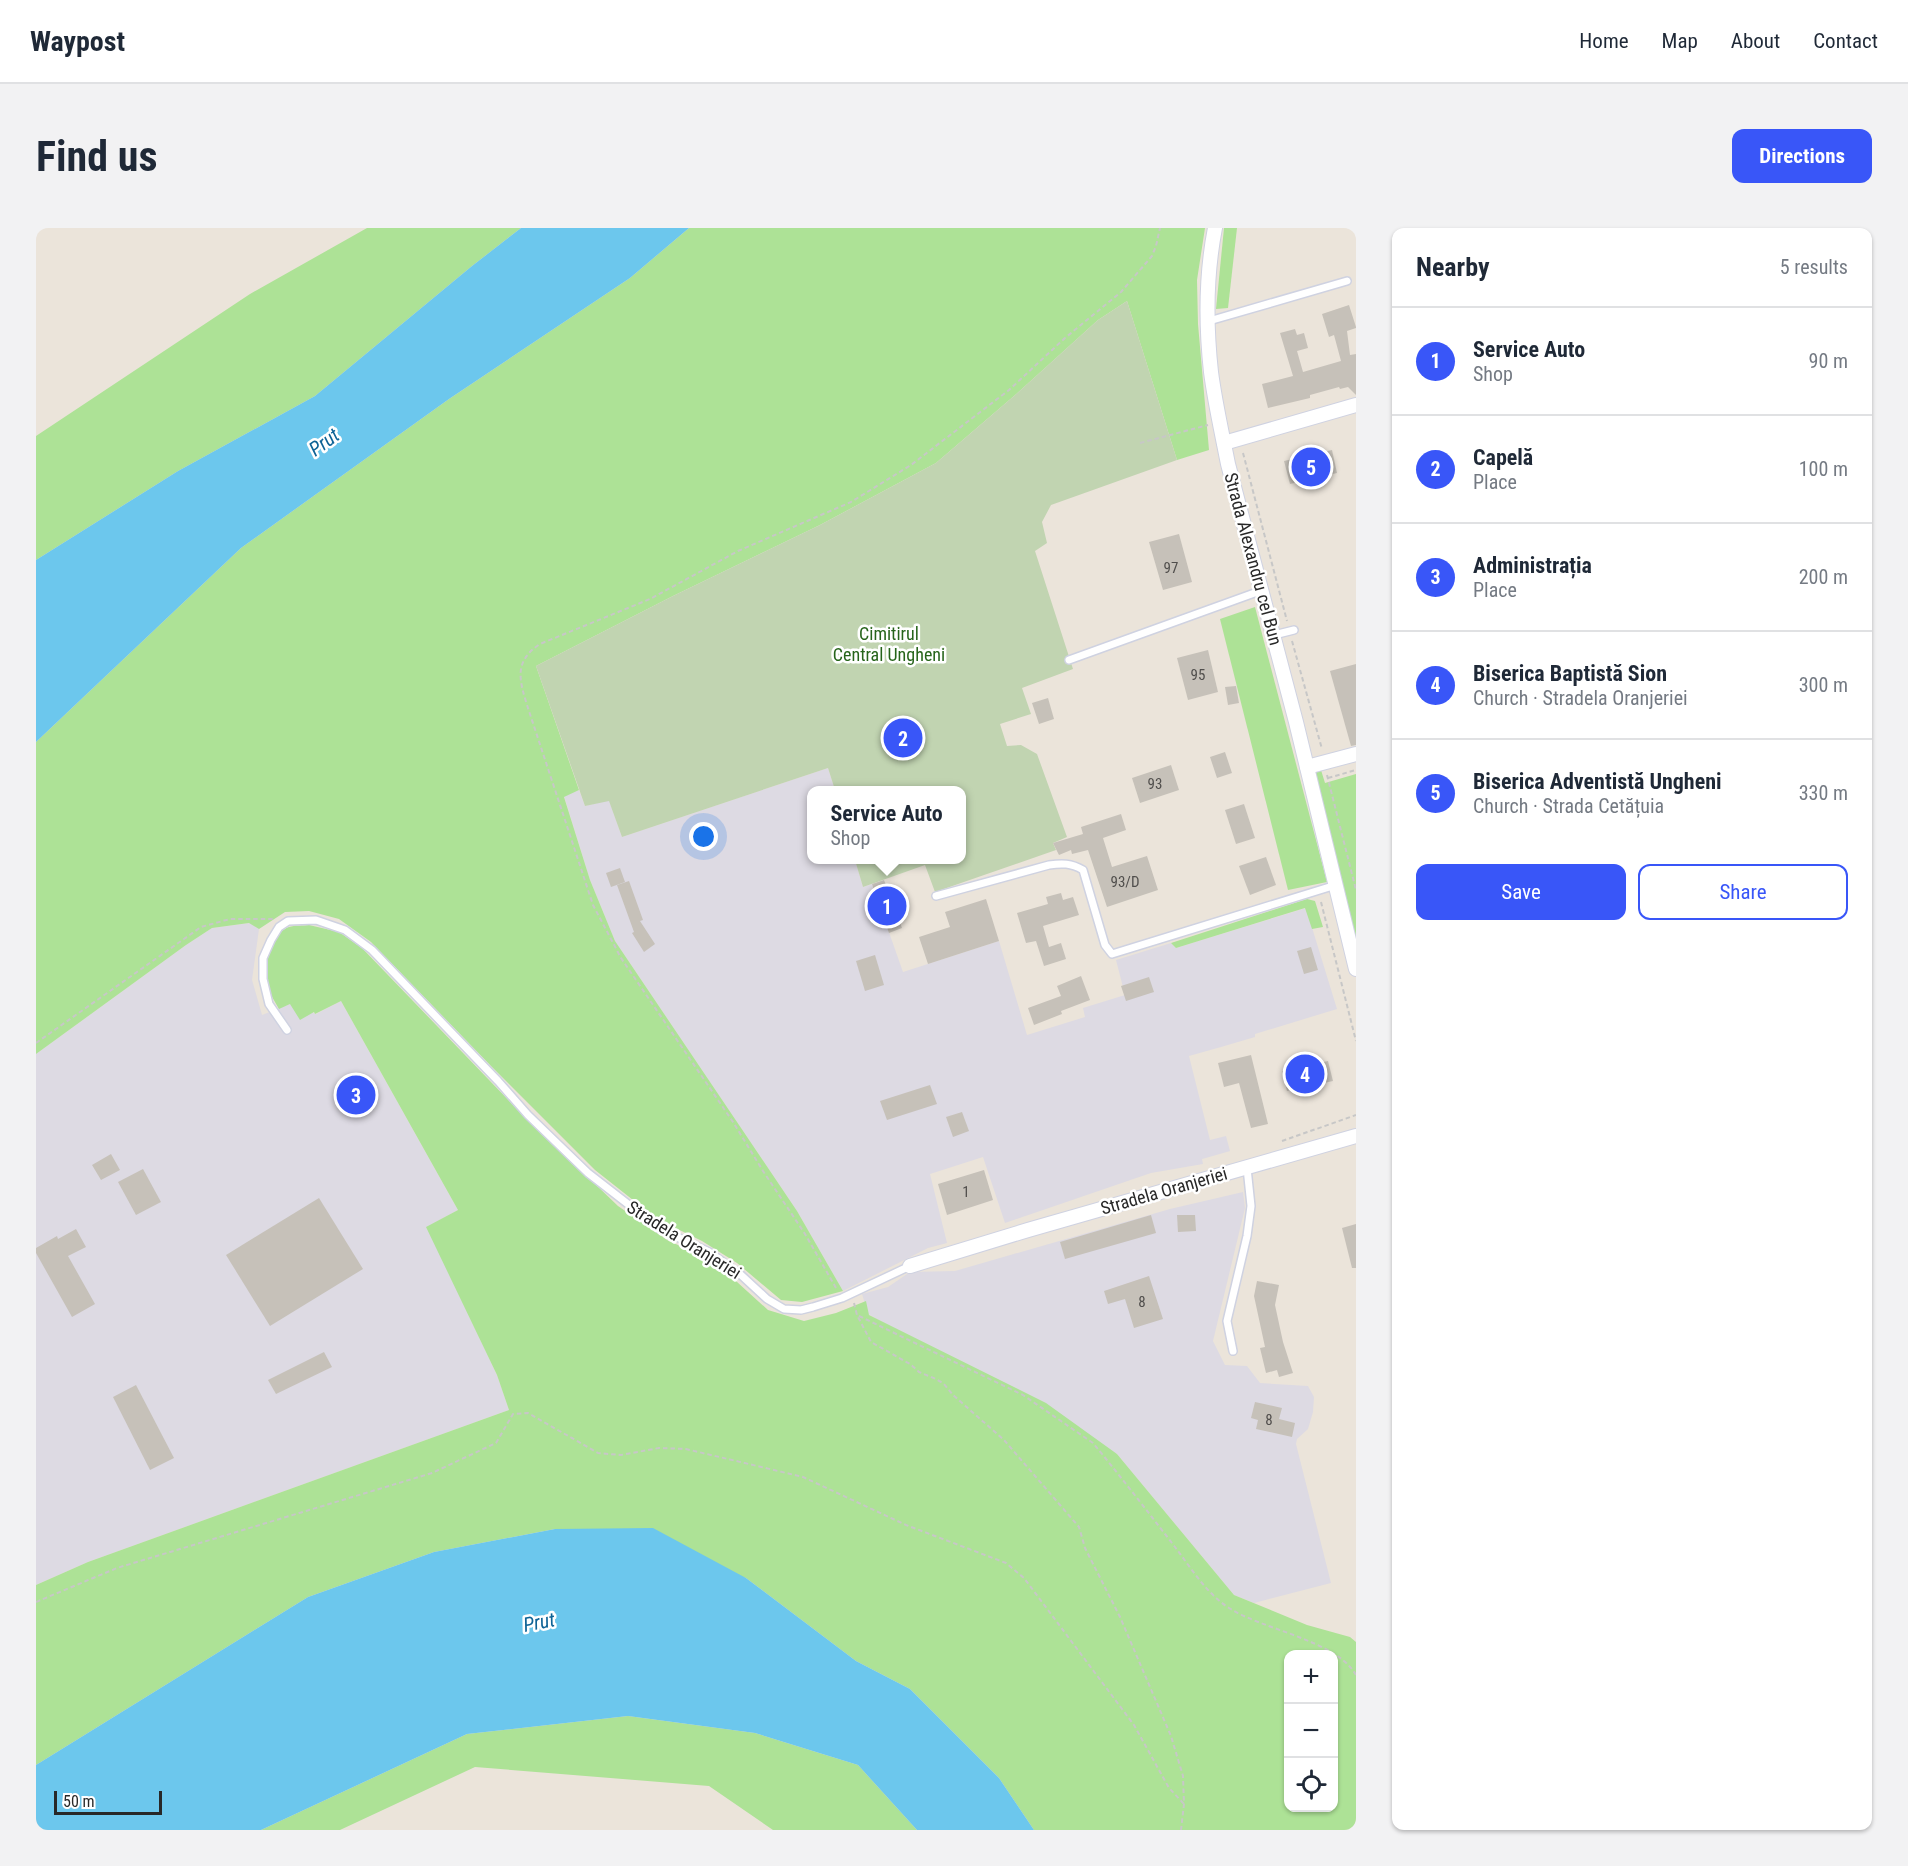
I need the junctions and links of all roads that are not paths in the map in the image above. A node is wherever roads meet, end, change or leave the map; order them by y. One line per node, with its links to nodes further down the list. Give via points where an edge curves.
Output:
1 (1215, 228): 3 (street, Strada Alexandru cel Bun)
2 (1347, 281): 3 (lane)
3 (1209, 321): 5 (street, Strada Alexandru cel Bun, via 1211,371)
4 (1356, 405): 5 (street)
5 (1224, 443): 6 (street, Strada Alexandru cel Bun)
6 (1260, 591): 8 (street, Strada Alexandru cel Bun); 9 (lane)
7 (1292, 630): 8 (lane)
8 (1274, 635): 11 (street, Strada Alexandru cel Bun)
9 (1069, 660)
10 (1356, 754): 11 (street)
11 (1307, 767): 12 (street, Strada Alexandru cel Bun)
12 (1336, 885): 13 (lane, via 1112,954 1105,945 1083,870 1075,865 1049,865); 14 (street, Strada Alexandru cel Bun)
13 (936, 896)
14 (1356, 969)
15 (287, 1030): 18 (lane, Stradela Oranjeriei, via 268,1004 263,979 263,958 271,939 288,921 316,920 345,930 372,950 579,1165 623,1203 660,1229 709,1252 767,1299 784,1309 801,1310 852,1294)
16 (1356, 1136): 17 (street, Stradela Oranjeriei)
17 (1247, 1168): 18 (street, Stradela Oranjeriei); 19 (lane, Stradela Oranjeriei, via 1251,1206 1227,1321)
18 (910, 1266)
19 (1233, 1352)

